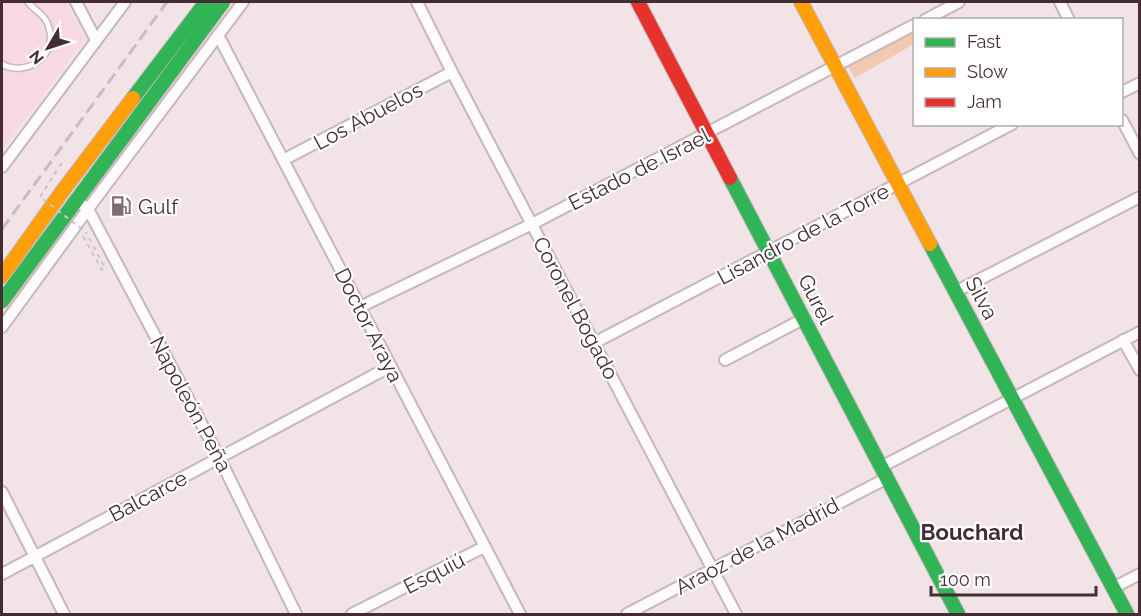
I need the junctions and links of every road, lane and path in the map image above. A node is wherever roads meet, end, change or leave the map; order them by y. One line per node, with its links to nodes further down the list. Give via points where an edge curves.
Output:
1 (28, 2): 17 (lane, via 44,15 51,33 48,49 39,62 25,69)
2 (76, 2): 16 (street)
3 (124, 2): 16 (street)
4 (206, 2): 36 (street)
5 (224, 2): 31 (street)
6 (243, 2): 15 (street)
7 (417, 2): 19 (street, Coronel Bogado)
8 (638, 2): 24 (street, Gurel)
9 (801, 2): 18 (street, Silva)
10 (959, 2): 12 (street)
11 (1060, 2): 13 (street)
12 (929, 18)
13 (1068, 18)
14 (913, 26): 18 (street, Estado de Israel)
15 (218, 35): 26 (street, Doctor Araya); 32 (street)
16 (96, 40): 27 (street)
17 (2, 64)
18 (835, 66): 24 (street, Estado de Israel); 28 (street, Silva)
19 (452, 72): 26 (street, Los Abuelos); 33 (street, Coronel Bogado)
20 (1140, 83): 21 (street)
21 (1123, 92)
22 (1123, 122): 25 (street)
23 (1008, 126): 28 (street, Lisandro de la Torre)
24 (707, 133): 33 (street, Estado de Israel); 35 (street, Gurel)
25 (1140, 154)
26 (284, 160): 39 (street, Doctor Araya)
27 (2, 167)
28 (898, 184): 35 (street, Lisandro de la Torre); 37 (street, Silva)
29 (1140, 196): 37 (street)
30 (43, 199): 34 (path, bridge, via 86,232 105,268 102,270)
31 (76, 200): 32 (street, Napoleón Peña); 38 (street)
32 (88, 209): 41 (street); 49 (street, Napoleón Peña)
33 (531, 224): 39 (street, Estado de Israel); 44 (street, Coronel Bogado)
34 (84, 237)
35 (769, 252): 40 (street, Gurel); 44 (street, Lisandro de la Torre)
36 (2, 276)
37 (955, 292): 48 (street, Silva)
38 (2, 301)
39 (360, 307): 46 (street, Doctor Araya)
40 (803, 319): 45 (street); 50 (street, Gurel)
41 (2, 327)
42 (1140, 332): 43 (street, Araoz de la Madrid)
43 (1123, 340): 47 (street); 48 (street, Araoz de la Madrid)
44 (594, 343): 54 (street, Coronel Bogado)
45 (725, 360)
46 (391, 366): 49 (street, Balcarce); 52 (street, Doctor Araya)
47 (1140, 370)
48 (1012, 398): 50 (street, Araoz de la Madrid); 57 (street, Silva)
49 (219, 457): 53 (street, Balcarce); 60 (street, Napoleón Peña)
50 (884, 472): 54 (street, Araoz de la Madrid); 58 (street, Gurel)
51 (2, 492): 53 (street)
52 (484, 547): 61 (street, Esquiú); 62 (street, Doctor Araya)
53 (35, 557): 55 (street, Balcarce); 59 (street)
54 (712, 570): 63 (street, Araoz de la Madrid); 64 (street, Coronel Bogado)
55 (2, 574)
56 (1140, 574): 57 (street)
57 (1113, 588): 65 (street, Silva)
58 (955, 613)
59 (64, 615)
60 (296, 615)
61 (352, 615)
62 (520, 615)
63 (627, 615)
64 (736, 615)
65 (1126, 615)

